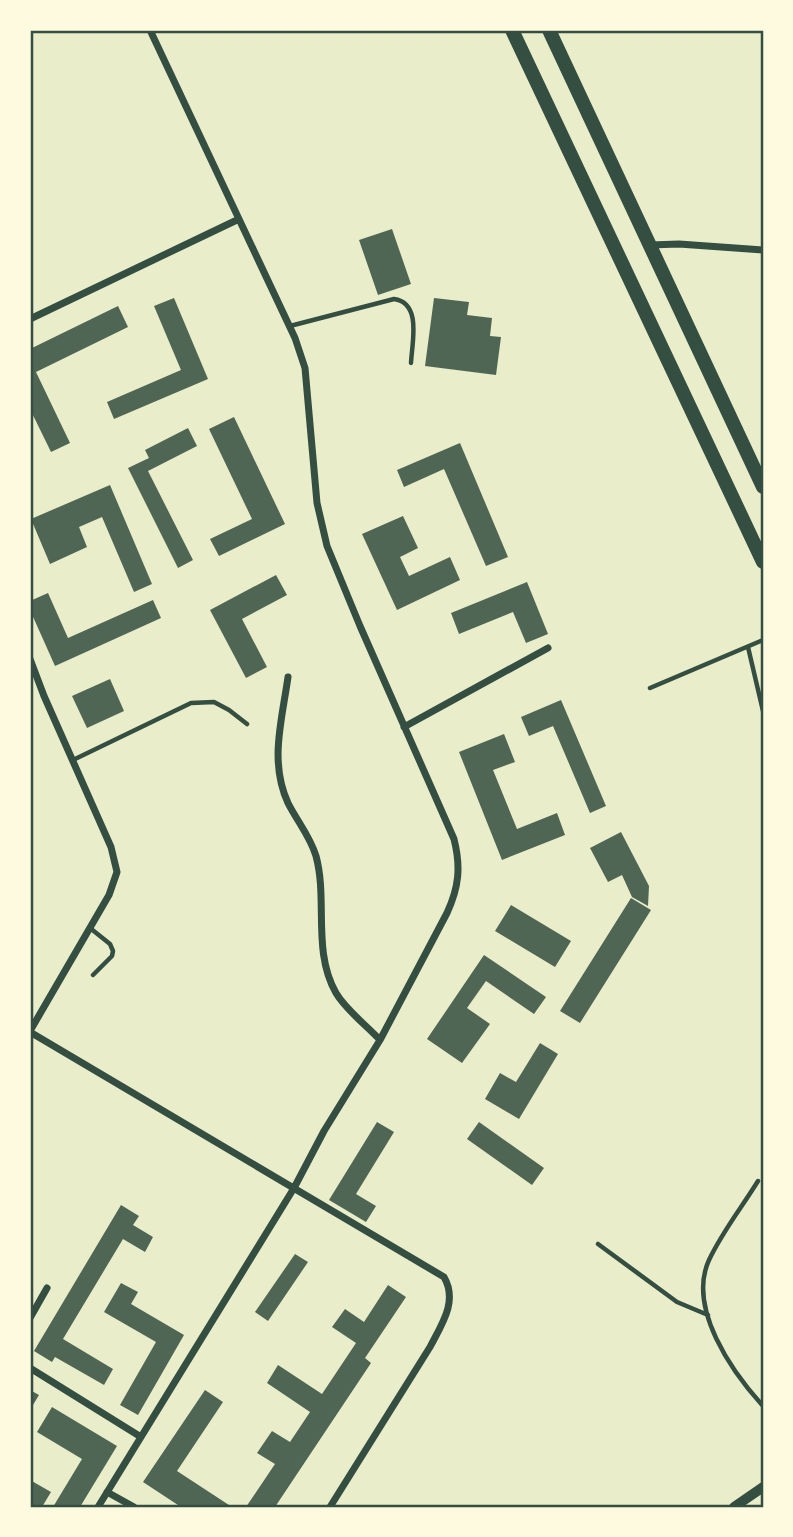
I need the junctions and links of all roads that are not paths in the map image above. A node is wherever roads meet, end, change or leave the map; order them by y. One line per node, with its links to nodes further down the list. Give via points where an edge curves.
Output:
1 (150, 30): 4 (street)
2 (512, 30): 11 (highway)
3 (549, 30): 5 (highway)
4 (240, 219): 7 (street); 8 (street)
5 (650, 246): 6 (street); 10 (highway)
6 (763, 250)
7 (30, 319)
8 (289, 326): 9 (lane, via 401,300 413,312); 20 (street, via 306,368 317,503 327,546)
9 (411, 363)
10 (763, 487)
11 (763, 562)
12 (763, 640): 13 (lane)
13 (748, 647): 17 (lane); 18 (lane)
14 (548, 648): 20 (street)
15 (30, 659): 21 (street)
16 (288, 677): 25 (street, via 277,762 280,784 315,855 325,963 337,994)
17 (650, 688)
18 (763, 711)
19 (247, 724): 21 (lane, via 214,702 191,703)
20 (404, 727): 25 (street, via 454,839 460,877 447,913)
21 (72, 760): 22 (street, via 116,860 114,883)
22 (90, 928): 23 (lane, via 113,951); 24 (street)
23 (93, 975)
24 (30, 1032): 27 (street)
25 (380, 1040): 27 (street)
26 (758, 1181): 30 (lane, via 708,1261 704,1281)
27 (294, 1188): 34 (street); 39 (street, via 435,1269 450,1287 452,1300 430,1347)
28 (598, 1244): 30 (lane, via 677,1302)
29 (47, 1288): 31 (street)
30 (709, 1315): 33 (lane, via 728,1362)
31 (30, 1318)
32 (30, 1368): 34 (street)
33 (763, 1406)
34 (141, 1437): 36 (street)
35 (763, 1487): 40 (main road)
36 (107, 1492): 37 (street); 38 (street)
37 (97, 1507)
38 (134, 1507)
39 (330, 1507)
40 (734, 1507)

